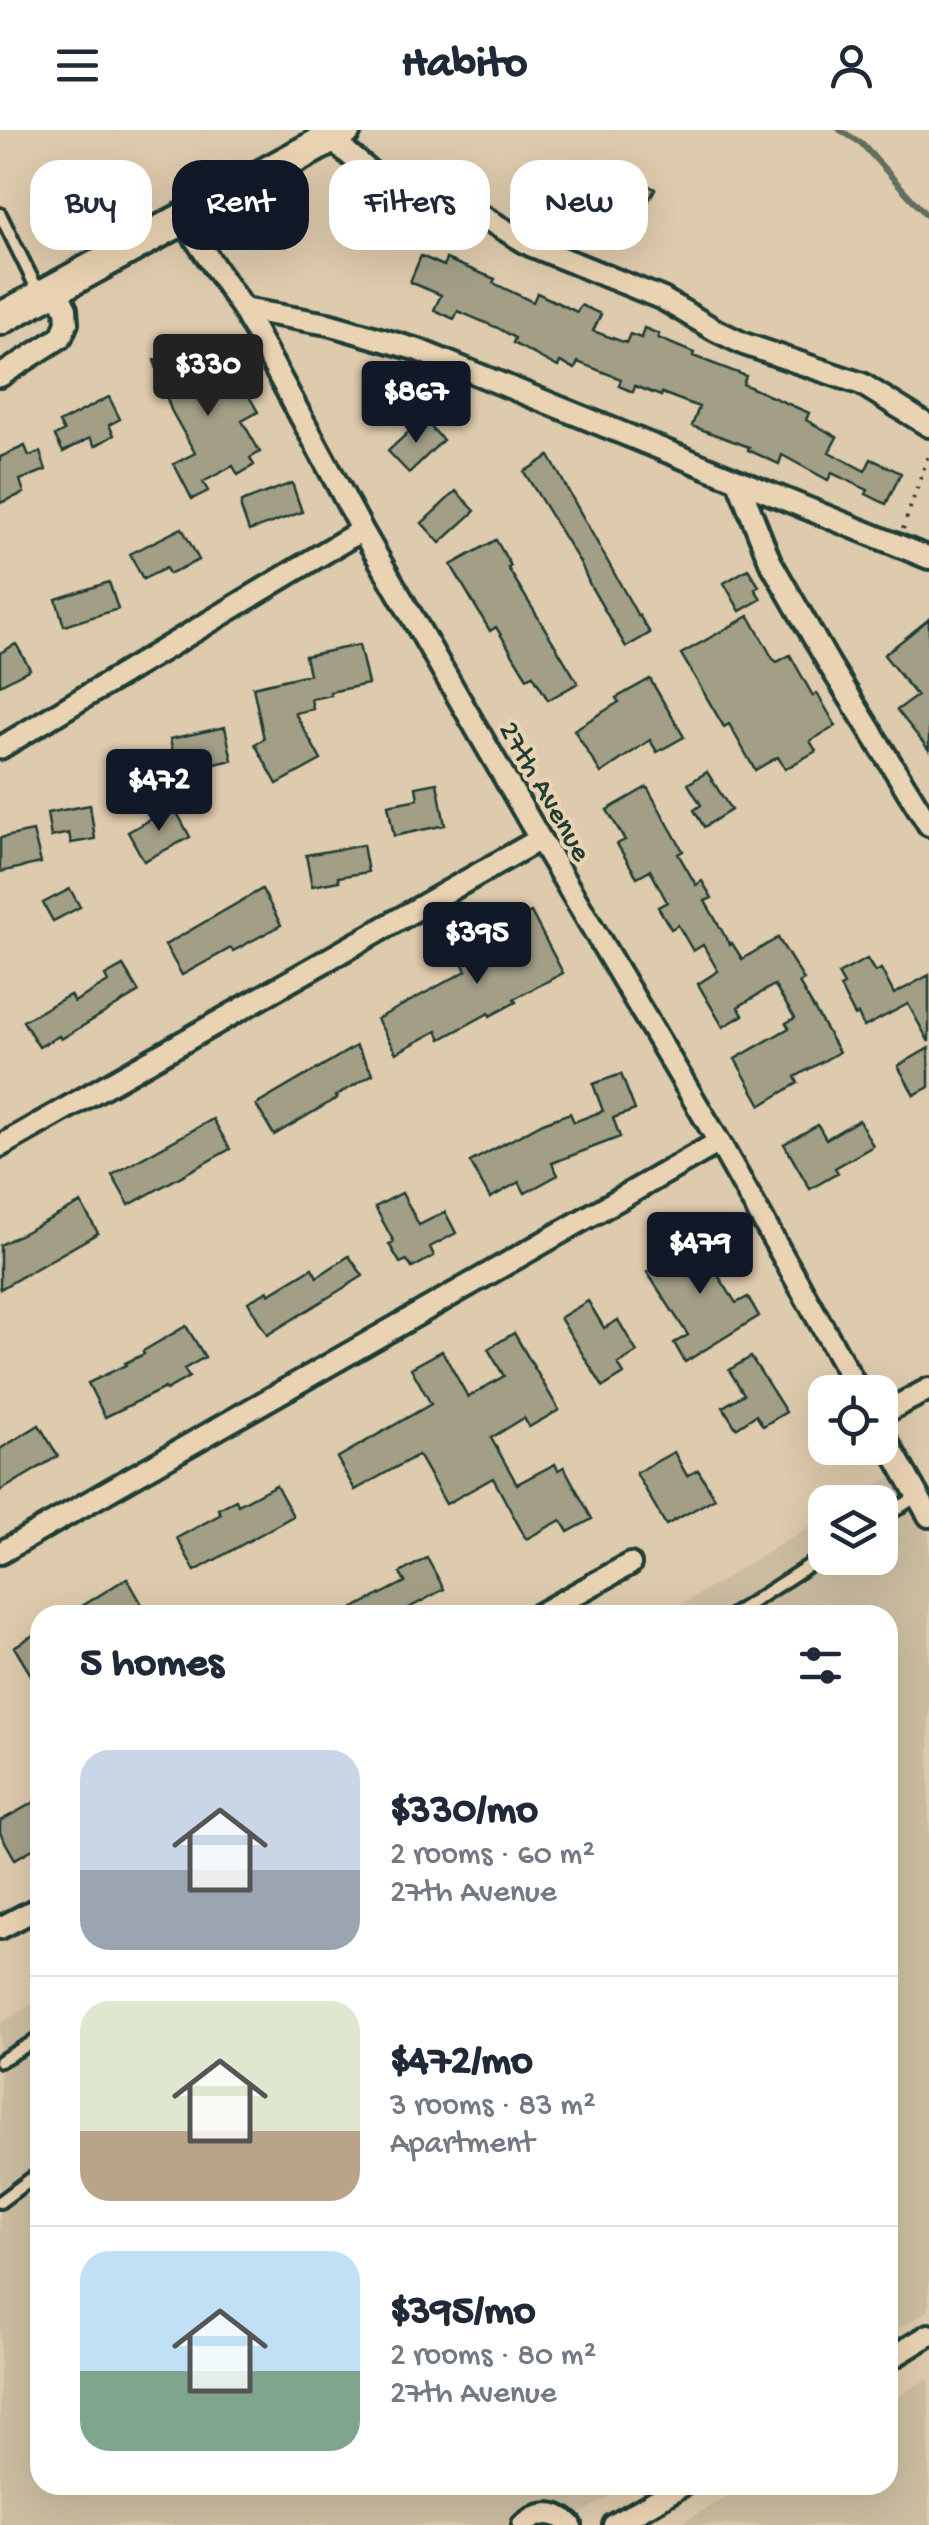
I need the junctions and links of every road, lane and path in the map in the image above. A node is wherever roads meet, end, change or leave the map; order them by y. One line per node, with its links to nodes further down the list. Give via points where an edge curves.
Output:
1 (337, 134): 2 (street); 10 (street, via 382,182 435,193 744,344 862,384)
2 (290, 160)
3 (0, 214): 6 (lane)
4 (172, 224): 6 (street)
5 (203, 250): 7 (street, 27th Avenue)
6 (48, 292): 8 (street); 9 (street, via 66,309 61,337)
7 (243, 309): 12 (street, via 418,350); 13 (street, 27th Avenue)
8 (0, 319)
9 (0, 376)
10 (929, 426)
11 (929, 453): 14 (path)
12 (738, 480): 14 (street); 17 (street, via 770,561)
13 (362, 530): 16 (street); 18 (street, 27th Avenue)
14 (897, 546): 15 (street)
15 (929, 558)
16 (0, 748)
17 (929, 825)
18 (540, 839): 19 (street, 27th Avenue); 20 (street)
19 (719, 1142): 21 (street, 27th Avenue); 28 (street)
20 (0, 1146)
21 (850, 1375)
22 (929, 1389): 23 (street)
23 (898, 1405)
24 (898, 1461): 25 (street)
25 (918, 1496): 26 (lane); 27 (street)
26 (898, 1509)
27 (929, 1516)
28 (0, 1552)
29 (630, 1564): 31 (street)
30 (808, 1566): 32 (lane)
31 (556, 1605)
32 (748, 1605)
33 (30, 1912): 34 (street)
34 (0, 1928)
35 (30, 2043): 36 (lane)
36 (1, 2058)
37 (30, 2180): 38 (lane)
38 (0, 2202)
39 (929, 2335): 40 (street)
40 (898, 2354)
41 (666, 2495): 44 (street)
42 (523, 2525): 43 (street, via 548,2513)
43 (571, 2525)
44 (614, 2525)

